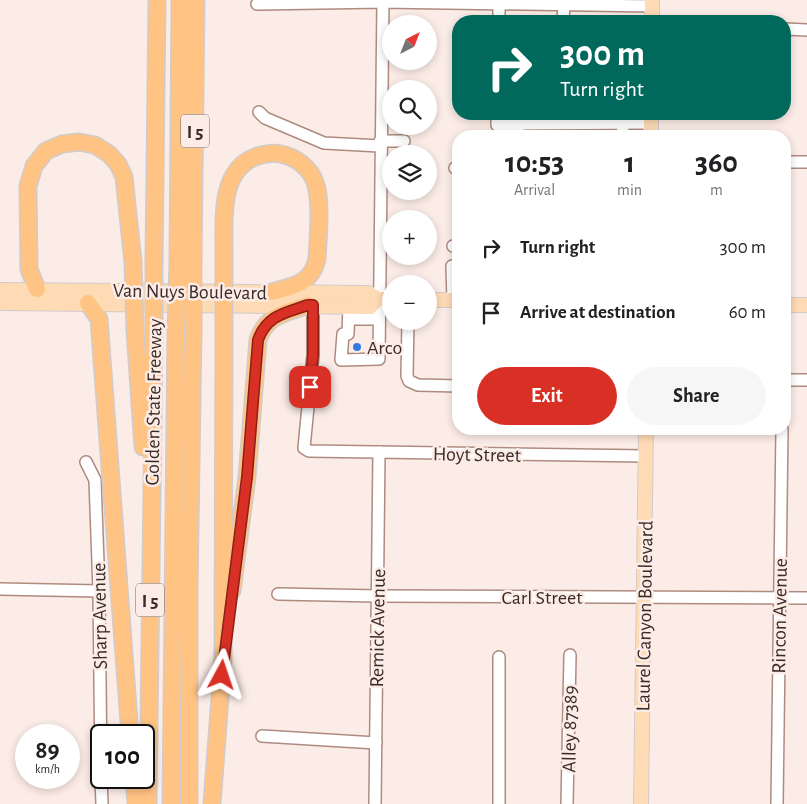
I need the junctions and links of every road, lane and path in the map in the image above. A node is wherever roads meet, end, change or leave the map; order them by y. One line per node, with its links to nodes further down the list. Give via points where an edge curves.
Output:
1 (157, 0): 50 (highway, Golden State Freeway / I 5, bridge)
2 (180, 0): 24 (highway)
3 (196, 0): 24 (highway, Golden State Freeway / I 5)
4 (383, 1): 5 (street); 7 (street); 21 (street)
5 (499, 3): 8 (street); 9 (street)
6 (652, 3): 8 (street)
7 (257, 4)
8 (564, 4): 10 (street)
9 (498, 15)
10 (564, 15)
11 (791, 29): 12 (street)
12 (807, 30)
13 (259, 112): 21 (street, via 265,118 324,143)
14 (497, 120): 17 (street, via 497,125)
15 (563, 120): 17 (street)
16 (632, 120): 18 (street)
17 (518, 124): 19 (street)
18 (651, 124)
19 (518, 130)
20 (404, 141): 21 (street)
21 (380, 143): 25 (street)
22 (791, 162): 23 (street)
23 (807, 162)
24 (185, 262): 72 (highway, bridge, via 176,331); 73 (highway, Golden State Freeway / I 5, bridge, via 193,330)
25 (384, 275)
26 (37, 289): 27 (main road, Van Nuys Boulevard); 28 (main road, Van Nuys Boulevard); 50 (highway, bridge, via 29,268 28,186 34,166 46,151 62,144 95,144 118,164 124,177 133,262)
27 (0, 290)
28 (272, 292): 29 (main road, Van Nuys Boulevard, via 368,293); 61 (highway, bridge, via 295,286 311,276 317,258 318,203 316,183 309,170 281,154 265,153 248,160 236,171 225,198)
29 (382, 298)
30 (382, 300): 39 (main road, Van Nuys Boulevard)
31 (437, 300): 32 (main road)
32 (452, 300)
33 (0, 303): 34 (main road, Van Nuys Boulevard)
34 (88, 303): 35 (main road, Van Nuys Boulevard); 63 (highway, via 99,319)
35 (310, 305): 39 (main road, Van Nuys Boulevard); 47 (street, Hoyt Street, via 313,355 304,448 309,451); 61 (highway, via 272,319 258,340 247,477)
36 (791, 305): 37 (main road)
37 (807, 305)
38 (382, 308): 40 (street)
39 (349, 313): 40 (street); 40 (street, via 348,334 342,334 341,360 379,359)
40 (378, 319)
41 (408, 330): 44 (street, via 407,379 413,384 427,385 439,378)
42 (791, 380): 43 (street)
43 (807, 380)
44 (452, 382)
45 (646, 435): 48 (main road, Laurel Canyon Boulevard)
46 (782, 435): 55 (street, Rincon Avenue)
47 (379, 452): 48 (street, Hoyt Street); 54 (street, Remick Avenue)
48 (646, 456): 56 (main road, Laurel Canyon Boulevard)
49 (86, 462): 52 (street, Sharp Avenue, via 95,480)
50 (151, 552): 58 (highway, Golden State Freeway / I 5)
51 (0, 589): 52 (street)
52 (99, 591): 62 (street, Sharp Avenue)
53 (278, 594): 54 (street, Carl Street)
54 (378, 596): 56 (street, Carl Street); 65 (street, Remick Avenue)
55 (780, 597): 56 (street, Carl Street); 57 (street, Carl Street); 79 (street, Rincon Avenue)
56 (644, 598): 78 (main road, Laurel Canyon Boulevard)
57 (807, 598)
58 (150, 649): 70 (highway, Golden State Freeway / I 5); 71 (highway, via 165,664)
59 (570, 655): 77 (street, Alley 87389)
60 (499, 657): 76 (street)
61 (223, 658): 74 (highway)
62 (100, 724)
63 (129, 724)
64 (262, 736): 65 (street)
65 (376, 743): 75 (street, Remick Avenue)
66 (101, 789): 68 (street)
67 (135, 789): 69 (highway)
68 (102, 804)
69 (136, 804)
70 (148, 804)
71 (164, 804)
72 (171, 804)
73 (188, 804)
74 (212, 804)
75 (375, 804)
76 (499, 804)
77 (567, 804)
78 (641, 804)
79 (777, 804)

